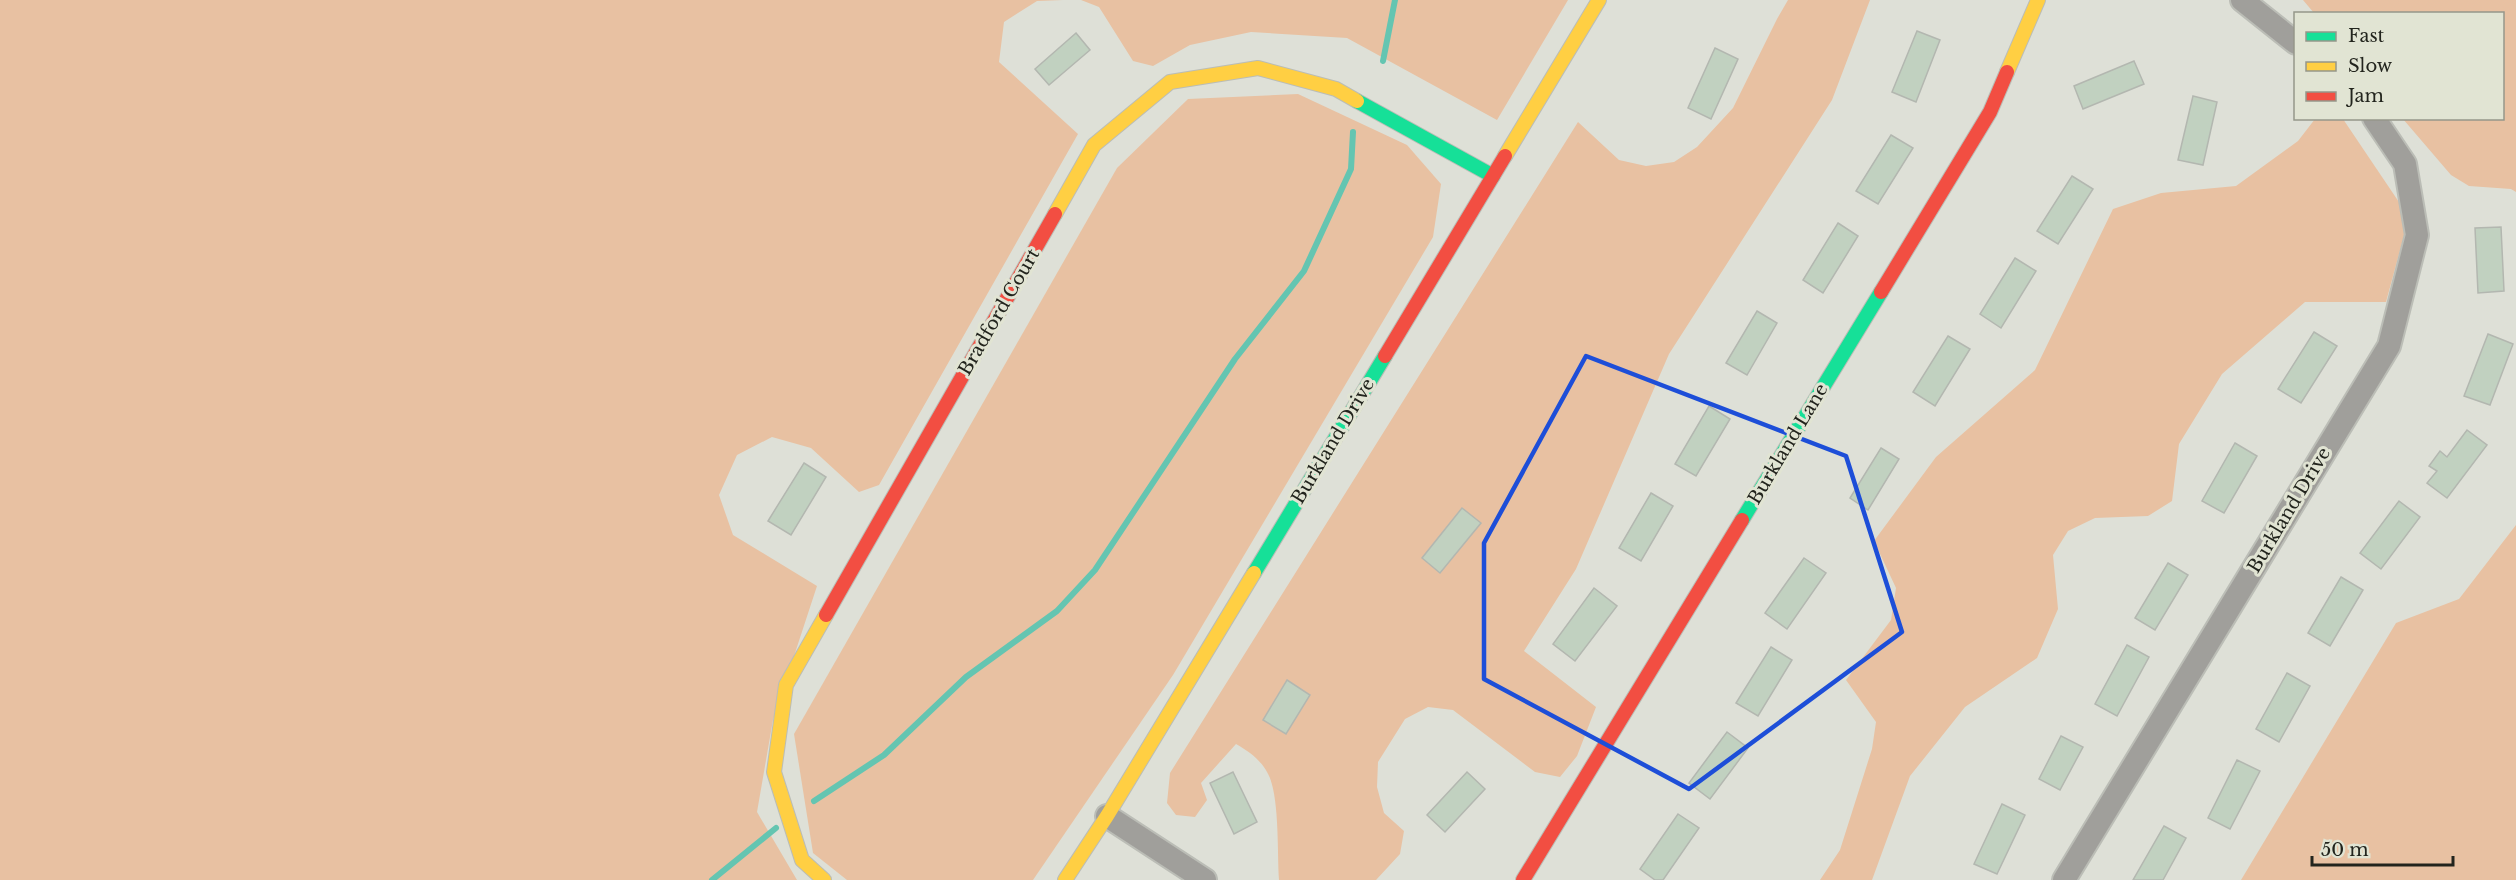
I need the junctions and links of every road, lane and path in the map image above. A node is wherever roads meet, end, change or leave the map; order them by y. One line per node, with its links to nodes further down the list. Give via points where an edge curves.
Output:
1 (1599, 0): 6 (street, Burkland Drive)
2 (2038, 0): 11 (street, Burkland Lane, via 1990,112)
3 (2242, 0): 4 (street)
4 (2294, 42)
5 (2375, 120): 12 (street, Burkland Drive, via 2405,164 2417,235 2389,346)
6 (1493, 176): 7 (street, Burkland Drive); 8 (street, Bradford Court, via 1336,89 1258,68 1170,82 1094,145 786,685 774,772 802,860)
7 (1107, 816): 9 (street, Burkland Drive); 10 (street)
8 (824, 880)
9 (1065, 880)
10 (1205, 880)
11 (1523, 880)
12 (2064, 880)

